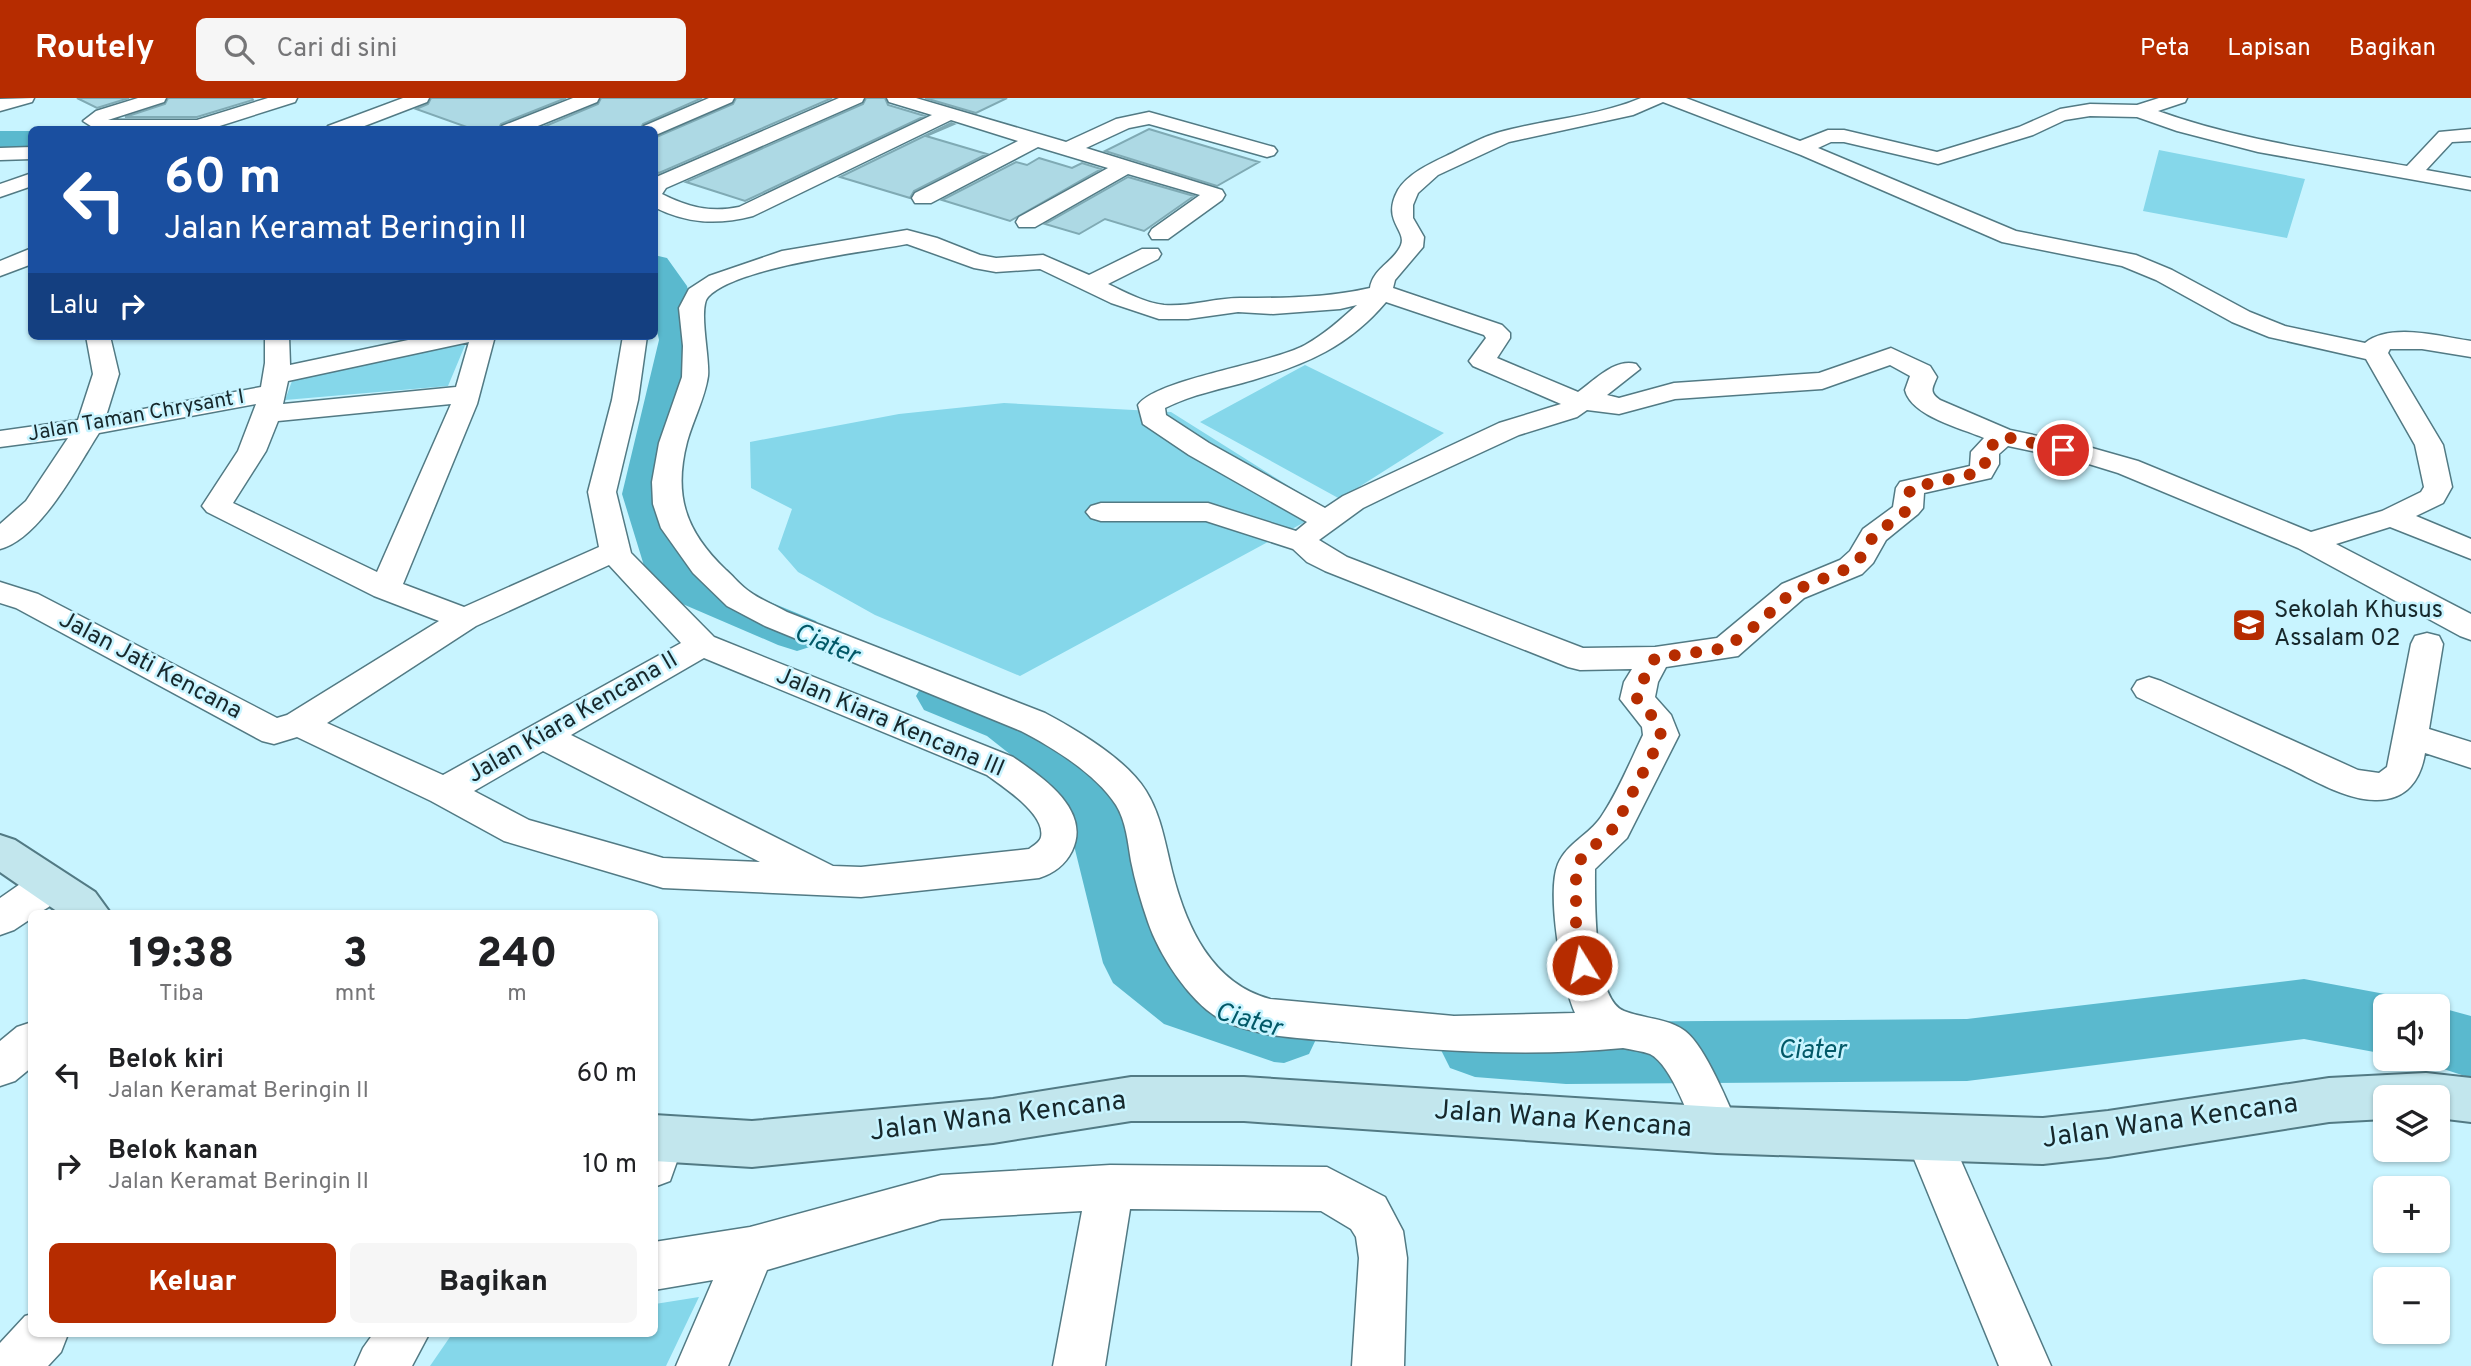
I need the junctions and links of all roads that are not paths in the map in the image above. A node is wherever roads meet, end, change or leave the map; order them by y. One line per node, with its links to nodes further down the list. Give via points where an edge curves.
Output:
1 (25, 98): 13 (street)
2 (156, 98): 3 (street, via 93,121 198,126)
3 (288, 98)
4 (420, 98): 16 (street)
5 (436, 98): 17 (street)
6 (590, 98): 18 (street)
7 (725, 98): 19 (street)
8 (855, 98): 31 (street)
9 (896, 98): 15 (street)
10 (1657, 98): 41 (street, via 1626,111 1503,137 1431,171 1409,190 1402,205 1412,247 1381,282)
11 (1669, 98): 22 (street)
12 (2178, 98): 14 (street)
13 (0, 105)
14 (2139, 111): 22 (street, via 2060,115 2026,131 1937,158 1844,135 1828,136); 28 (street, via 2258,146)
15 (951, 113): 21 (street); 34 (street, via 732,217 703,217)
16 (354, 126)
17 (355, 126)
18 (519, 126)
19 (658, 127)
20 (2471, 135): 28 (street, via 2446,136)
21 (1037, 139): 23 (street); 33 (street)
22 (1801, 148): 48 (street, via 2010,237 2128,260 2266,327)
23 (1069, 149): 24 (street, via 1123,123 1149,118); 27 (street)
24 (1267, 151)
25 (28, 153): 26 (street)
26 (0, 154)
27 (1125, 167): 35 (street); 40 (street, via 1214,195 1155,244)
28 (2413, 172): 30 (street)
29 (28, 180): 32 (street)
30 (2471, 184)
31 (658, 185)
32 (0, 191)
33 (923, 198)
34 (658, 200)
35 (1027, 222)
36 (28, 247): 38 (street)
37 (28, 258): 39 (street)
38 (0, 259)
39 (0, 269)
40 (1091, 283): 41 (street, via 1145,309 1171,313 1238,305 1340,302); 81 (street, via 1043,262 996,265 974,261 907,237 790,256 705,288 696,294 691,307 695,377 673,443 666,482 676,527 704,566 737,599 776,619 1033,722 1069,741 1107,772 1131,797 1142,822 1168,924 1179,945 1197,972 1238,1009 1270,1017 1454,1034)
41 (1381, 292): 52 (street, via 1493,330 1498,338 1482,361); 58 (street, via 1366,310 1313,351 1181,390 1151,405 1153,418)
42 (99, 340): 53 (street, Jalan Jati Kencana, via 106,374)
43 (278, 340): 50 (street)
44 (449, 340): 50 (street)
45 (482, 340): 51 (street)
46 (634, 340): 62 (street, via 602,492)
47 (2471, 349): 48 (street, via 2399,341 2376,346)
48 (2375, 353): 57 (street, via 2430,445 2438,487 2433,496)
49 (1627, 369): 52 (street)
50 (271, 394): 51 (street); 53 (street, Jalan Taman Chrysant I); 63 (street, via 254,447 217,506)
51 (467, 394): 63 (street)
52 (1579, 402): 54 (street, via 1628,406 1674,391 1822,382 1891,356 1921,371 1920,398 1931,406); 58 (street, via 1568,411 1509,429 1353,502)
53 (89, 426): 55 (street, Jalan Taman Chrysant I); 59 (street, Jalan Jati Kencana, via 37,507)
54 (2002, 436): 60 (street, via 2128,467); 69 (street, via 1985,452 1981,472 1910,488 1908,508 1874,535 1851,567 1793,591 1726,648)
55 (0, 439)
56 (1101, 512): 58 (street, via 1208,512)
57 (2392, 517): 60 (street); 61 (street)
58 (1315, 531): 69 (street, via 1318,555 1336,564 1580,659)
59 (0, 541): 64 (street, Jalan Jati Kencana, via 19,578)
60 (2309, 542): 66 (street)
61 (2471, 550)
62 (615, 551): 65 (street); 68 (street, Jalan Kiara Kencana III)
63 (385, 589): 65 (street)
64 (13, 597): 71 (street, Jalan Jati Kencana)
65 (465, 619): 71 (street)
66 (2471, 629)
67 (2427, 644): 73 (street)
68 (702, 645): 72 (street, Jalan Kiara Kencana II); 77 (street, Jalan Kiara Kencana III, via 1000,766 1031,788 1061,828 1061,843 1039,863 861,882)
69 (1655, 658): 81 (street, via 1637,699 1660,724 1660,740 1614,828 1576,867 1576,943 1593,1009 1603,1021)
70 (2149, 689): 73 (street, via 2366,786 2397,782 2404,771)
71 (286, 728): 75 (street, Jalan Jati Kencana)
72 (542, 735): 75 (street, Jalan Kiara Kencana II); 77 (street)
73 (2409, 735): 74 (street)
74 (2471, 755)
75 (444, 791): 77 (street, Jalan Kiara Kencana III, via 517,831 663,873)
76 (0, 851): 78 (street)
77 (832, 881)
78 (50, 884): 79 (street); 80 (street)
79 (84, 910)
80 (0, 919)
81 (1622, 1030): 85 (street, via 1662,1040 1676,1050)
82 (28, 1044): 83 (street)
83 (0, 1067)
84 (2471, 1100): 86 (street, Jalan Wana Kencana, via 2426,1095 2329,1101 2043,1141)
85 (1712, 1119): 86 (street, Jalan Wana Kencana); 87 (street, Jalan Wana Kencana, via 1244,1099 1131,1099 993,1121 752,1144)
86 (1928, 1136): 98 (street)
87 (658, 1148)
88 (1110, 1187): 89 (street, via 941,1198); 96 (street); 97 (street, via 1327,1189 1353,1202 1368,1213 1378,1231 1383,1258)
89 (750, 1251): 90 (street); 95 (street)
90 (658, 1265)
91 (40, 1337): 93 (street)
92 (402, 1337): 94 (street)
93 (13, 1366)
94 (381, 1366)
95 (702, 1366)
96 (1079, 1366)
97 (1378, 1366)
98 (2025, 1366)

